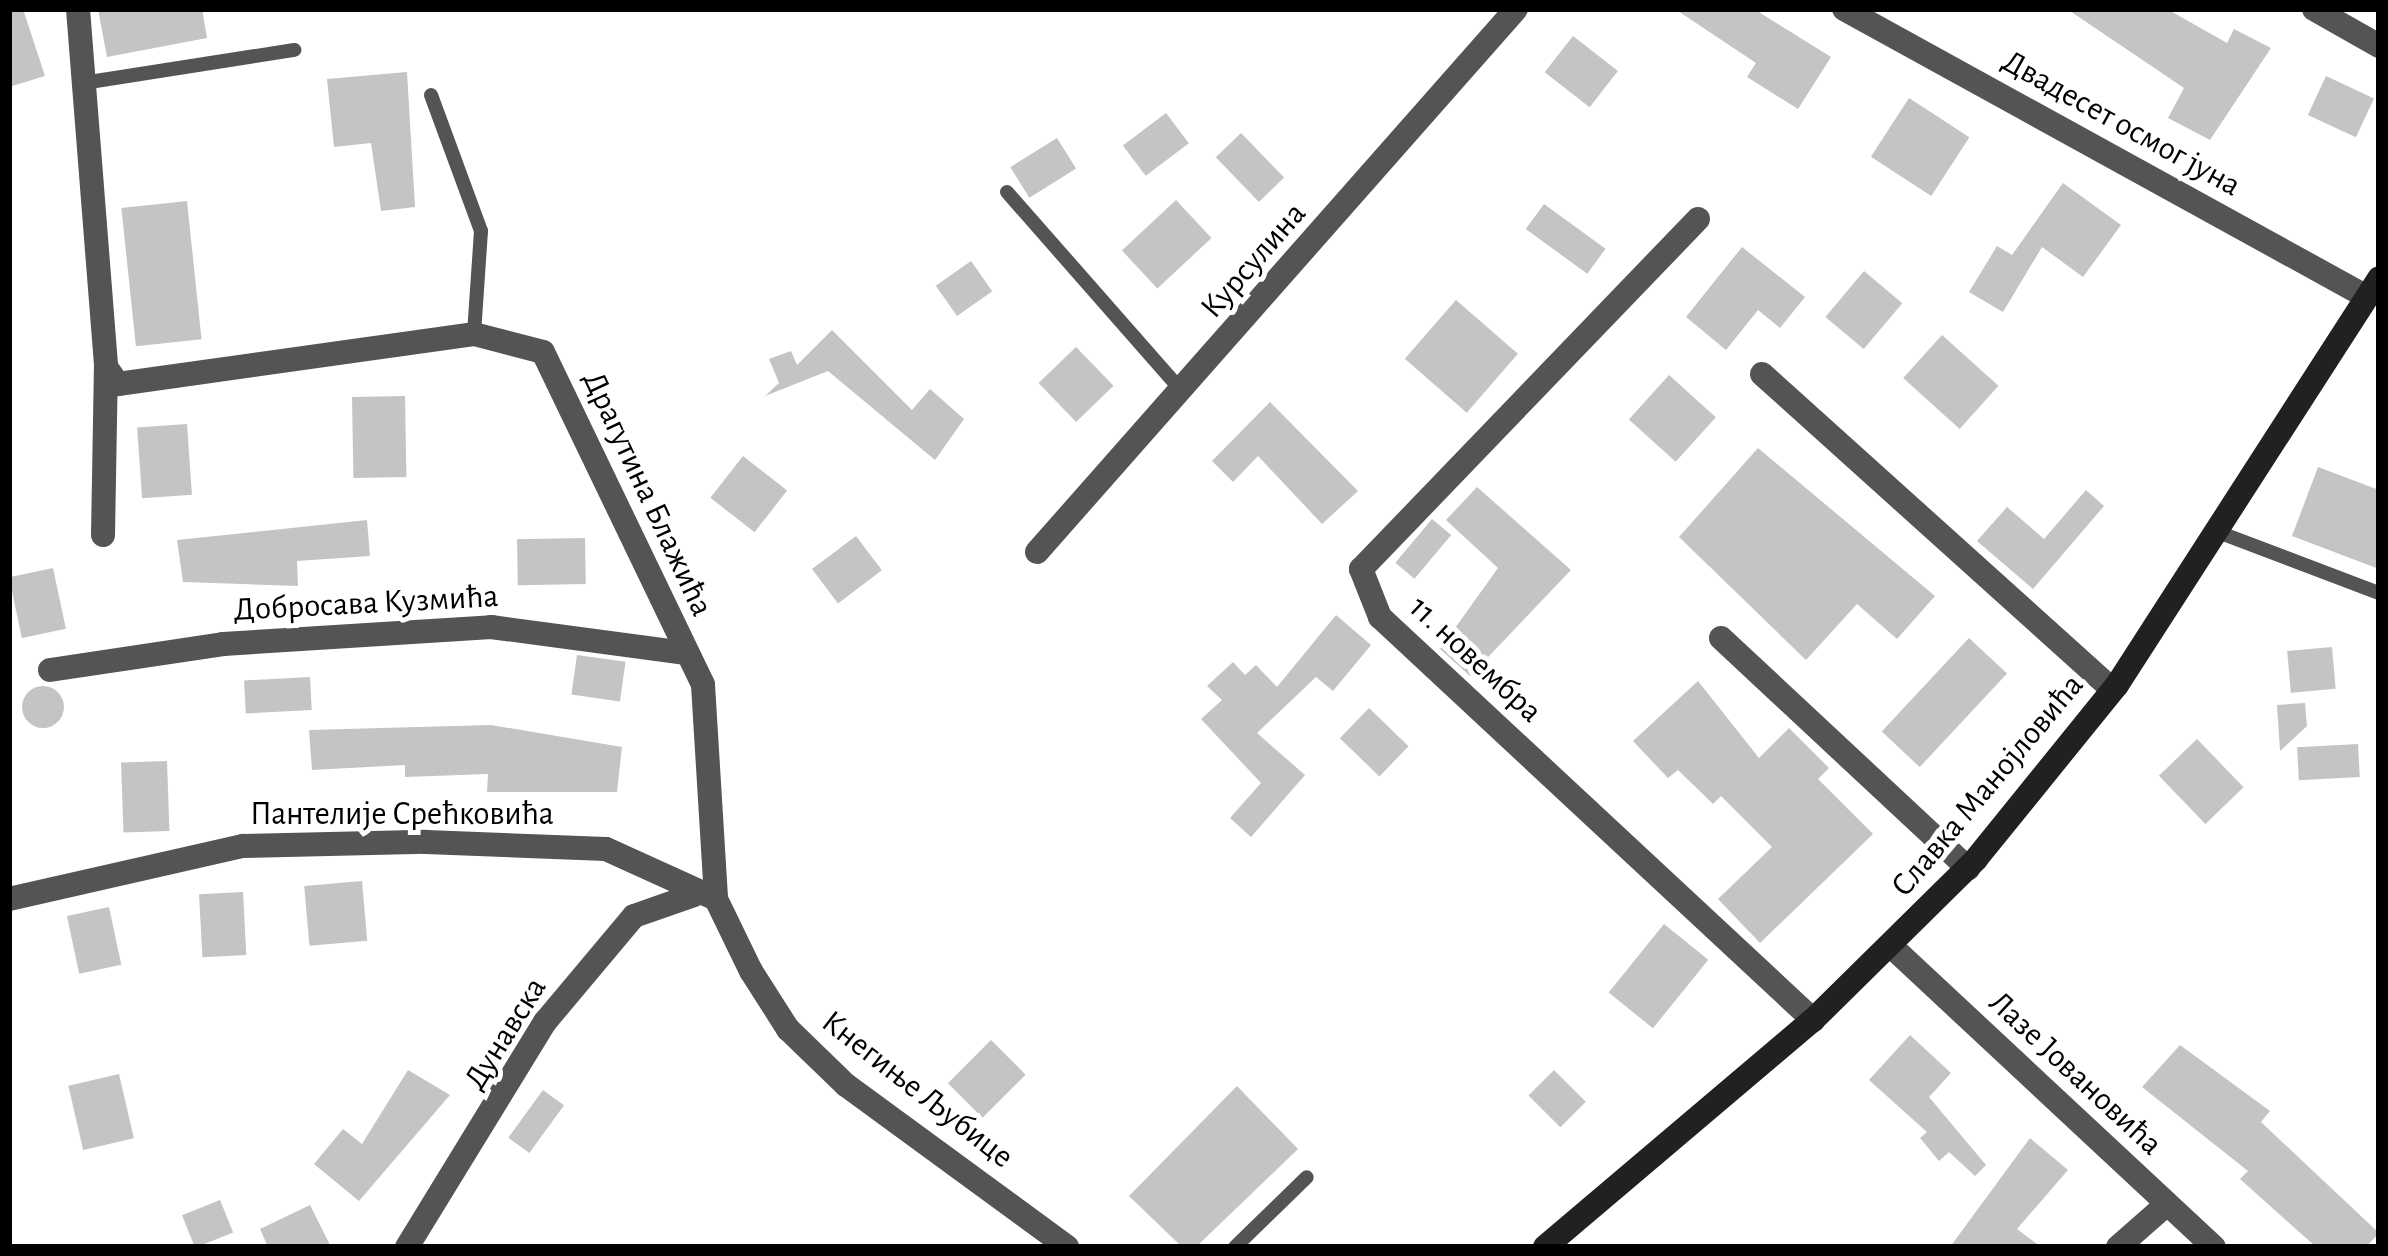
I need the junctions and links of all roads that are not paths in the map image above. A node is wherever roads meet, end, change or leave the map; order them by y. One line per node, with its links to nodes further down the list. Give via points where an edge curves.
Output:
1 (77, 9): 7 (street)
2 (1516, 9): 15 (street, Курсулина)
3 (1844, 9): 11 (street, Двадесет осмог јуна)
4 (2314, 9): 5 (street)
5 (2379, 46)
6 (294, 50): 7 (lane)
7 (83, 83): 13 (street)
8 (431, 95): 12 (lane, via 481,231)
9 (1007, 192): 15 (lane)
10 (1698, 218): 28 (street, 11. новембра, via 1361,569 1380,617)
11 (2373, 288): 16 (main road, Славка Манојловића)
12 (475, 334): 13 (street, Драгутина Блажића, via 128,388); 21 (street, Драгутина Блажића, via 543,352)
13 (106, 367): 17 (street)
14 (1762, 374): 23 (street)
15 (1184, 393): 18 (street, Курсулина)
16 (2218, 532): 19 (lane); 23 (main road, Славка Манојловића)
17 (104, 535)
18 (1037, 552)
19 (2379, 592)
20 (1720, 638): 24 (street)
21 (686, 653): 22 (street, Добросава Кузмића, via 490,627 223,644); 25 (street, Драгутина Блажића, via 703,685)
22 (50, 670)
23 (2113, 690): 24 (main road, Славка Манојловића)
24 (1968, 868): 27 (main road, Славка Манојловића)
25 (705, 897): 26 (street, Пантелије Срећковића, via 606,849 426,842 243,846); 31 (street, Дунавска, via 634,916 545,1022); 32 (street, Кнегиње Љубице, via 788,1029)
26 (9, 899)
27 (1892, 947): 28 (main road, Славка Манојловића); 30 (street, Лазе Јовановића)
28 (1814, 1020): 34 (main road, Славка Манојловића)
29 (1307, 1177): 33 (lane)
30 (2166, 1205): 35 (street); 36 (street, Лазе Јовановића)
31 (407, 1247)
32 (1067, 1247)
33 (1235, 1247)
34 (1545, 1247)
35 (2118, 1247)
36 (2214, 1247)

